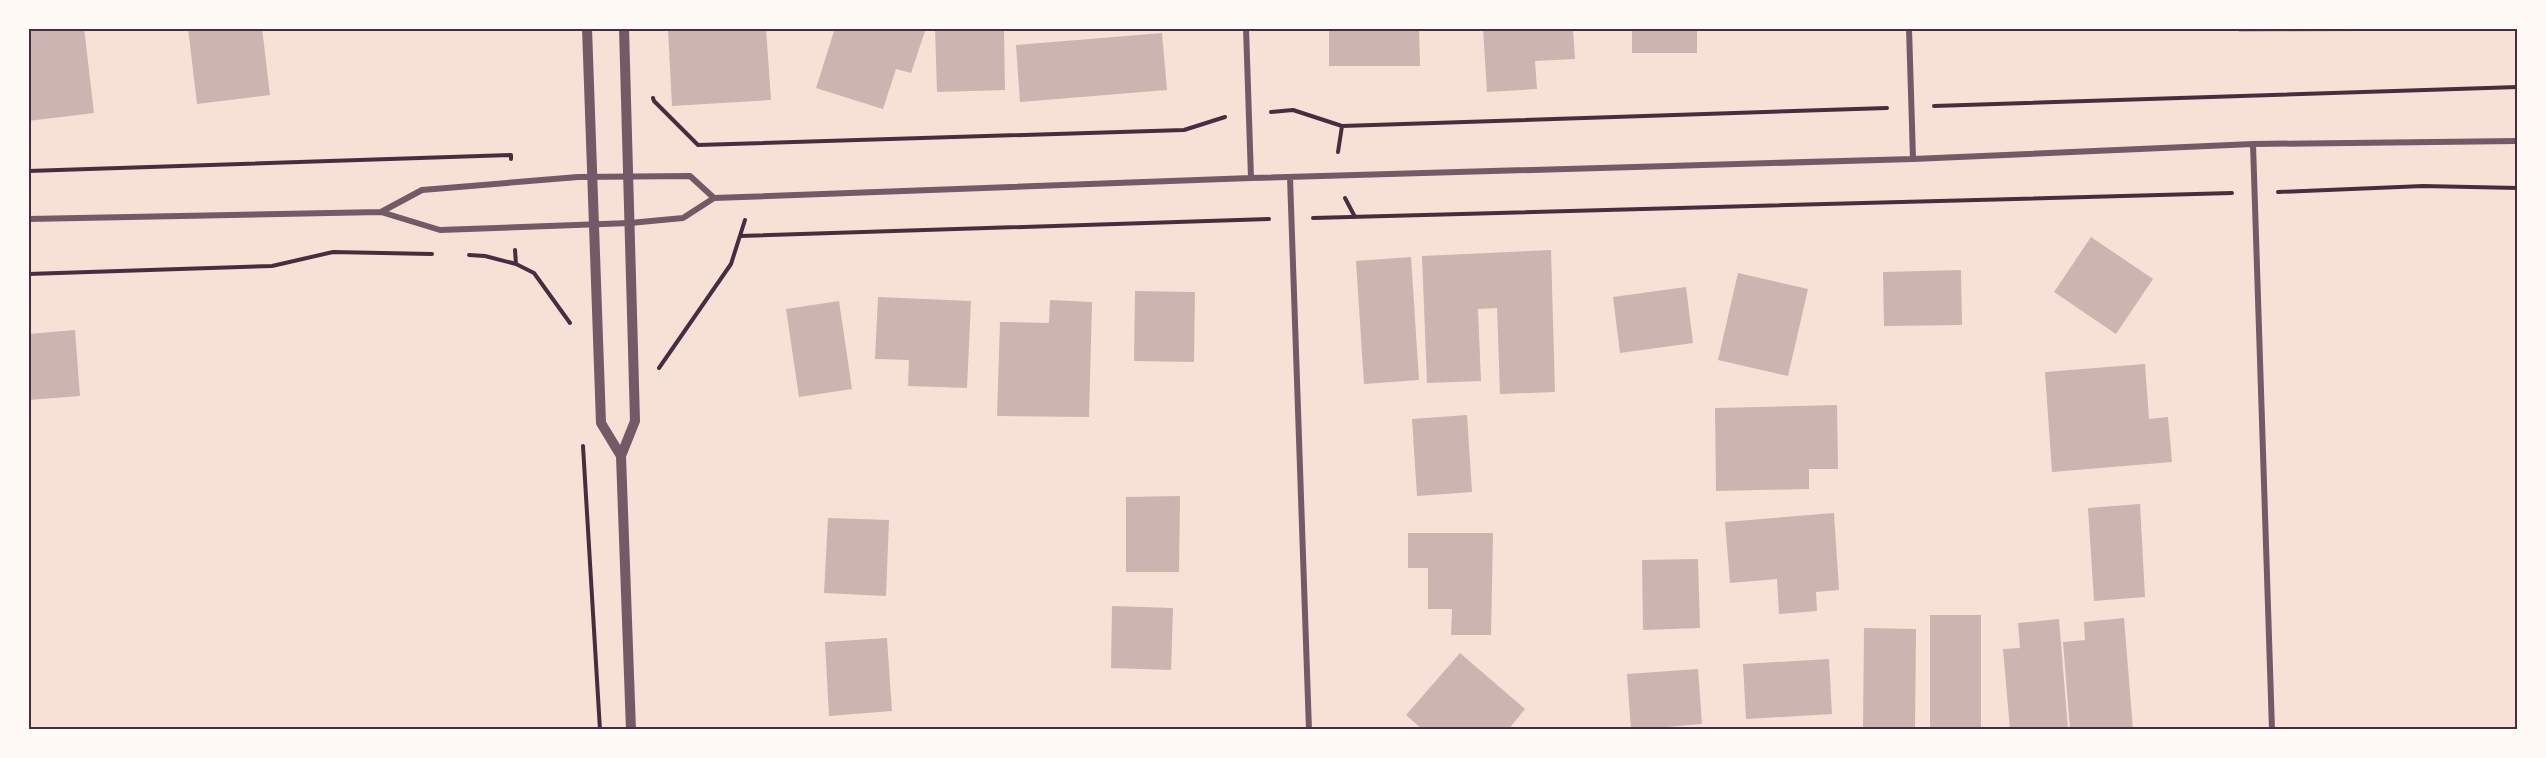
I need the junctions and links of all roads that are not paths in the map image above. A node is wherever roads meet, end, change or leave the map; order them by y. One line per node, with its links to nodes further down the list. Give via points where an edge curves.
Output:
1 (587, 28): 9 (street)
2 (624, 28): 8 (street)
3 (1246, 28): 11 (street)
4 (1908, 28): 7 (street)
5 (2517, 141): 6 (street)
6 (2253, 144): 7 (street); 20 (street)
7 (1913, 159): 10 (street)
8 (629, 175): 9 (street); 12 (street, via 690,176); 15 (street)
9 (593, 177): 13 (street, via 422,190); 16 (street)
10 (1290, 177): 11 (street); 19 (street)
11 (1251, 178): 12 (street)
12 (714, 198): 15 (street, via 683,218)
13 (381, 212): 14 (street); 16 (street, via 440,230)
14 (28, 219)
15 (630, 223): 16 (street); 17 (street, via 635,421)
16 (594, 224): 17 (street, via 602,423)
17 (621, 456): 18 (street)
18 (631, 729)
19 (1309, 729)
20 (2272, 729)

